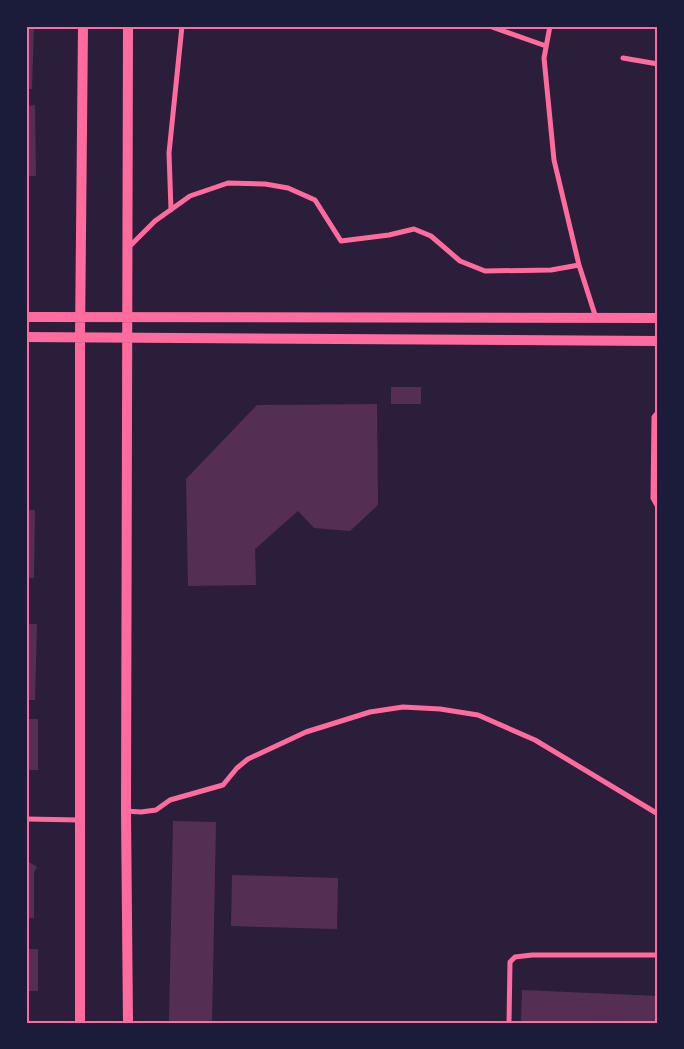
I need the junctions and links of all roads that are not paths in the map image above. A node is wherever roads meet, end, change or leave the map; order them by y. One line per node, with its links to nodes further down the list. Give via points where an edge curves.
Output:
1 (83, 26): 13 (main road)
2 (128, 26): 10 (main road)
3 (182, 26): 9 (street, via 169,153)
4 (489, 26): 6 (street)
5 (550, 26): 6 (street)
6 (546, 46): 11 (street, via 544,58 554,160)
7 (623, 58): 8 (street)
8 (658, 64)
9 (171, 210): 10 (street, via 155,220); 11 (street, via 190,196 228,183 265,184 288,188 315,200 342,241 414,229 431,236 460,261 485,271 552,270)
10 (128, 247): 14 (main road)
11 (579, 264): 15 (street)
12 (26, 317): 13 (main road)
13 (80, 318): 14 (main road); 18 (main road)
14 (128, 318): 15 (main road); 19 (main road)
15 (596, 318): 16 (main road)
16 (658, 318)
17 (26, 336): 18 (main road)
18 (80, 337): 19 (main road); 26 (main road)
19 (128, 338): 20 (main road); 23 (main road)
20 (658, 341)
21 (658, 412): 22 (street, via 654,417 653,498)
22 (658, 507)
23 (126, 811): 24 (street, via 156,810 170,800 223,785 248,759 306,732 370,712 403,707 478,715 535,740); 29 (main road)
24 (658, 814)
25 (26, 820): 26 (street)
26 (79, 820): 28 (main road)
27 (658, 955): 30 (street, via 515,957 510,962)
28 (80, 1023)
29 (128, 1023)
30 (509, 1023)

